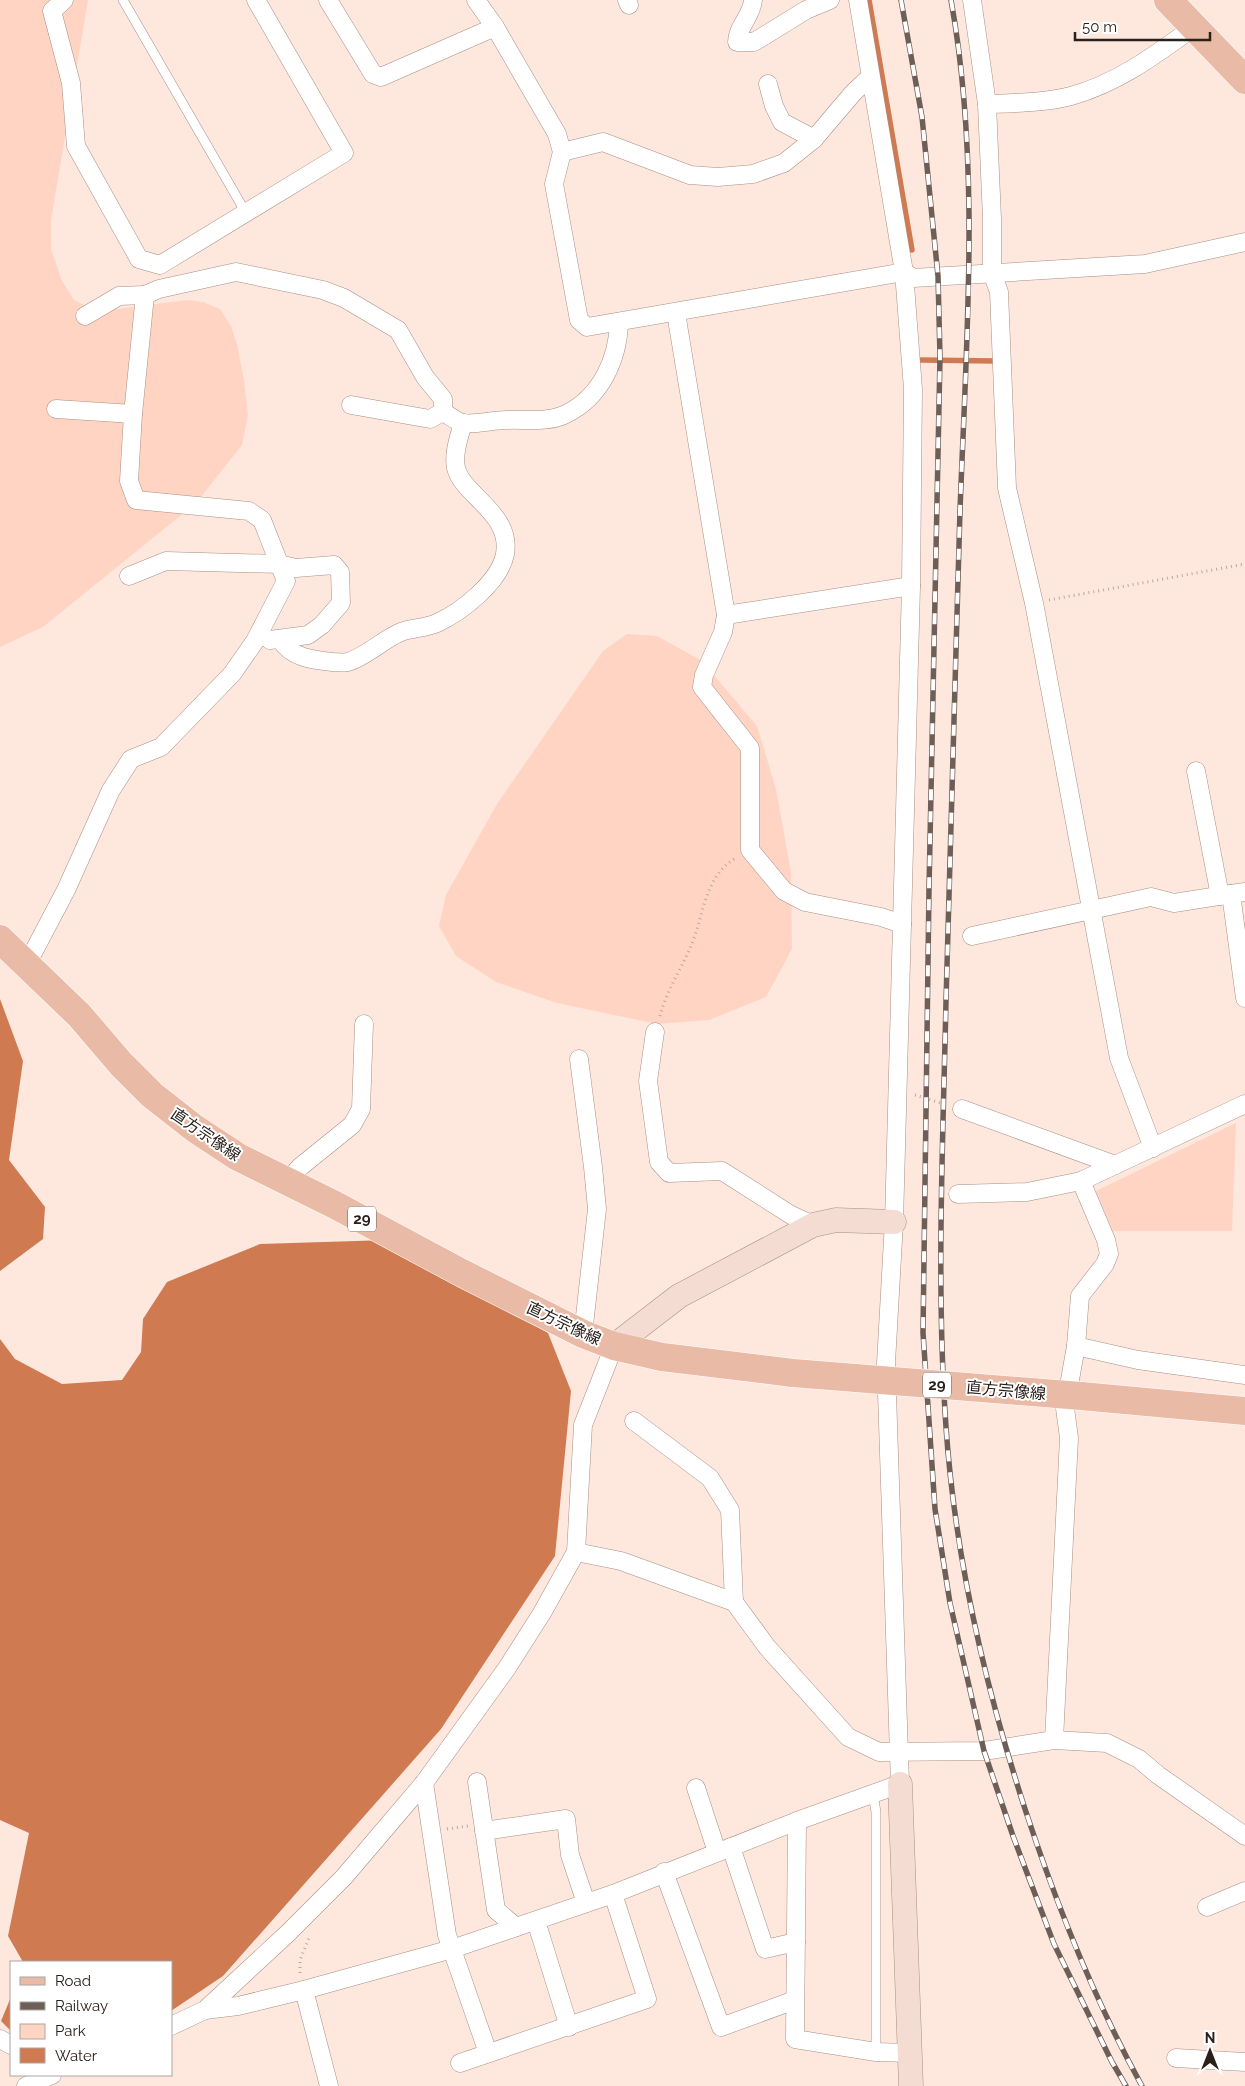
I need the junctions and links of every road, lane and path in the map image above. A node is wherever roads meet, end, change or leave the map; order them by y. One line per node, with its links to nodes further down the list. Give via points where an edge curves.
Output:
1 (64, 0): 19 (street, via 52,11 71,83 76,146 139,259 160,265)
2 (123, 0): 19 (lane)
3 (256, 0): 19 (street, via 344,153)
4 (328, 0): 11 (street, via 373,74 381,76)
5 (476, 0): 11 (street)
6 (753, 0): 7 (street, via 737,42 754,42 806,10)
7 (830, 0)
8 (858, 0): 13 (street)
9 (972, 0): 16 (street)
10 (1168, 0): 12 (main road)
11 (495, 27): 18 (street, via 557,134)
12 (1194, 27): 14 (main road); 16 (street, via 1139,67 1103,85 1070,96 1034,102)
13 (870, 76): 17 (street); 21 (street)
14 (1245, 80)
15 (768, 84): 17 (street, via 782,122)
16 (987, 104): 22 (street)
17 (814, 139): 18 (street, via 784,163 753,174 718,178 690,175 603,142)
18 (562, 152): 26 (street, via 554,184 579,320 587,327)
19 (246, 213)
20 (1245, 242): 22 (street, via 1145,264)
21 (904, 272): 22 (street, via 913,278); 24 (street); 35 (street, via 913,389)
22 (992, 273): 36 (street, via 999,292 1007,488)
23 (145, 296): 25 (street, via 119,296); 29 (street, via 159,289 236,272 323,290 344,298 398,330 425,377 443,398); 30 (street)
24 (676, 313): 26 (street); 37 (street)
25 (85, 316)
26 (619, 322): 31 (street, via 618,342 608,372 591,396 566,415 529,421)
27 (351, 405): 29 (street, via 430,418)
28 (56, 409): 30 (street)
29 (443, 412): 31 (street)
30 (133, 414): 32 (street, via 129,481 136,500 249,511 262,520)
31 (463, 423): 38 (street, via 456,467 461,479 488,506 504,539 505,554 484,589 468,605 436,624 401,632 346,663 301,657)
32 (279, 564): 34 (street, via 166,561); 38 (street, via 296,568 334,565 340,572 341,604 308,635); 39 (street, via 286,581)
33 (1245, 564): 36 (path)
34 (129, 576)
35 (911, 586): 37 (street); 44 (street)
36 (1034, 603): 43 (street)
37 (726, 614): 41 (street, via 723,632 702,687 750,748)
38 (280, 639): 39 (street)
39 (255, 641): 47 (street, via 232,674 161,748 131,758 111,790 66,890)
40 (1196, 771): 42 (street)
41 (750, 850): 44 (street, via 784,891 804,902 881,916); 50 (path, via 731,861 714,880 692,944 663,1004)
42 (1232, 894): 43 (street, via 1174,903 1150,897); 48 (street)
43 (1091, 911): 45 (street); 55 (street, via 1119,1058)
44 (902, 924): 52 (street)
45 (972, 936)
46 (0, 939): 47 (main road, 直方宗像線 / 29)
47 (26, 966): 57 (main road, 直方宗像線 / 29, via 79,1014 152,1096 238,1157)
48 (1245, 998)
49 (364, 1024): 57 (street, via 361,1109 352,1125)
50 (655, 1032): 61 (street, via 648,1081 659,1162 668,1173 722,1171 791,1215)
51 (579, 1059): 62 (street, via 597,1209)
52 (898, 1090): 54 (path); 60 (street)
53 (1245, 1104): 55 (street)
54 (962, 1109): 56 (street)
55 (1153, 1148): 56 (street)
56 (1115, 1165): 58 (street)
57 (287, 1181): 62 (main road, 直方宗像線 / 29)
58 (1081, 1181): 59 (street, via 1026,1192); 64 (street, via 1109,1254 1080,1296)
59 (958, 1194)
60 (894, 1222): 61 (street, via 836,1220); 71 (street, via 886,1363)
61 (813, 1225): 63 (street, via 679,1296)
62 (583, 1334): 63 (main road, 直方宗像線 / 29)
63 (614, 1346): 66 (main road, 直方宗像線 / 29, bridge, via 662,1358 793,1373); 68 (street, via 583,1425)
64 (1076, 1346): 65 (street, via 1138,1360); 70 (street, via 1065,1408 1069,1438)
65 (1245, 1375)
66 (1245, 1411)
67 (634, 1421): 69 (street, via 710,1478 730,1510)
68 (576, 1552): 69 (street, via 621,1561); 73 (street, via 507,1668)
69 (734, 1602): 71 (street, via 767,1647 848,1737 879,1752)
70 (1054, 1740): 71 (street, via 984,1751); 80 (street, via 1107,1743 1139,1759)
71 (900, 1754): 74 (street)
72 (477, 1782): 78 (street)
73 (424, 1783): 79 (street); 87 (street, via 344,1877)
74 (900, 1784): 76 (street); 99 (street)
75 (696, 1788): 81 (street)
76 (873, 1794): 77 (street); 97 (lane, via 876,1812)
77 (796, 1821): 81 (street); 90 (street)
78 (484, 1827): 79 (path); 85 (street, via 566,1819 570,1855); 89 (street, via 496,1910)
79 (431, 1832): 91 (street)
80 (1245, 1836)
81 (724, 1850): 82 (street); 90 (street, via 765,1949)
82 (664, 1872): 84 (street); 93 (street, via 721,2027)
83 (1245, 1891): 86 (street)
84 (613, 1894): 85 (street); 96 (street, via 647,1998)
85 (586, 1903): 88 (street)
86 (1207, 1906)
87 (312, 1909): 92 (path, via 314,1926 300,1960 299,1981); 94 (street)
88 (536, 1921): 89 (street); 96 (street)
89 (516, 1927): 91 (street)
90 (796, 1942): 93 (street)
91 (452, 1949): 92 (street); 98 (street)
92 (304, 1990): 94 (street, via 238,2006); 103 (street)
93 (795, 2000): 97 (street, via 794,2039)
94 (205, 2010): 95 (street)
95 (172, 2026)
96 (568, 2027): 98 (street)
97 (876, 2052): 99 (street)
98 (488, 2053): 102 (street)
99 (910, 2053): 104 (street)
100 (1176, 2058): 101 (street)
101 (1245, 2062)
102 (460, 2063)
103 (329, 2086)
104 (911, 2086)

